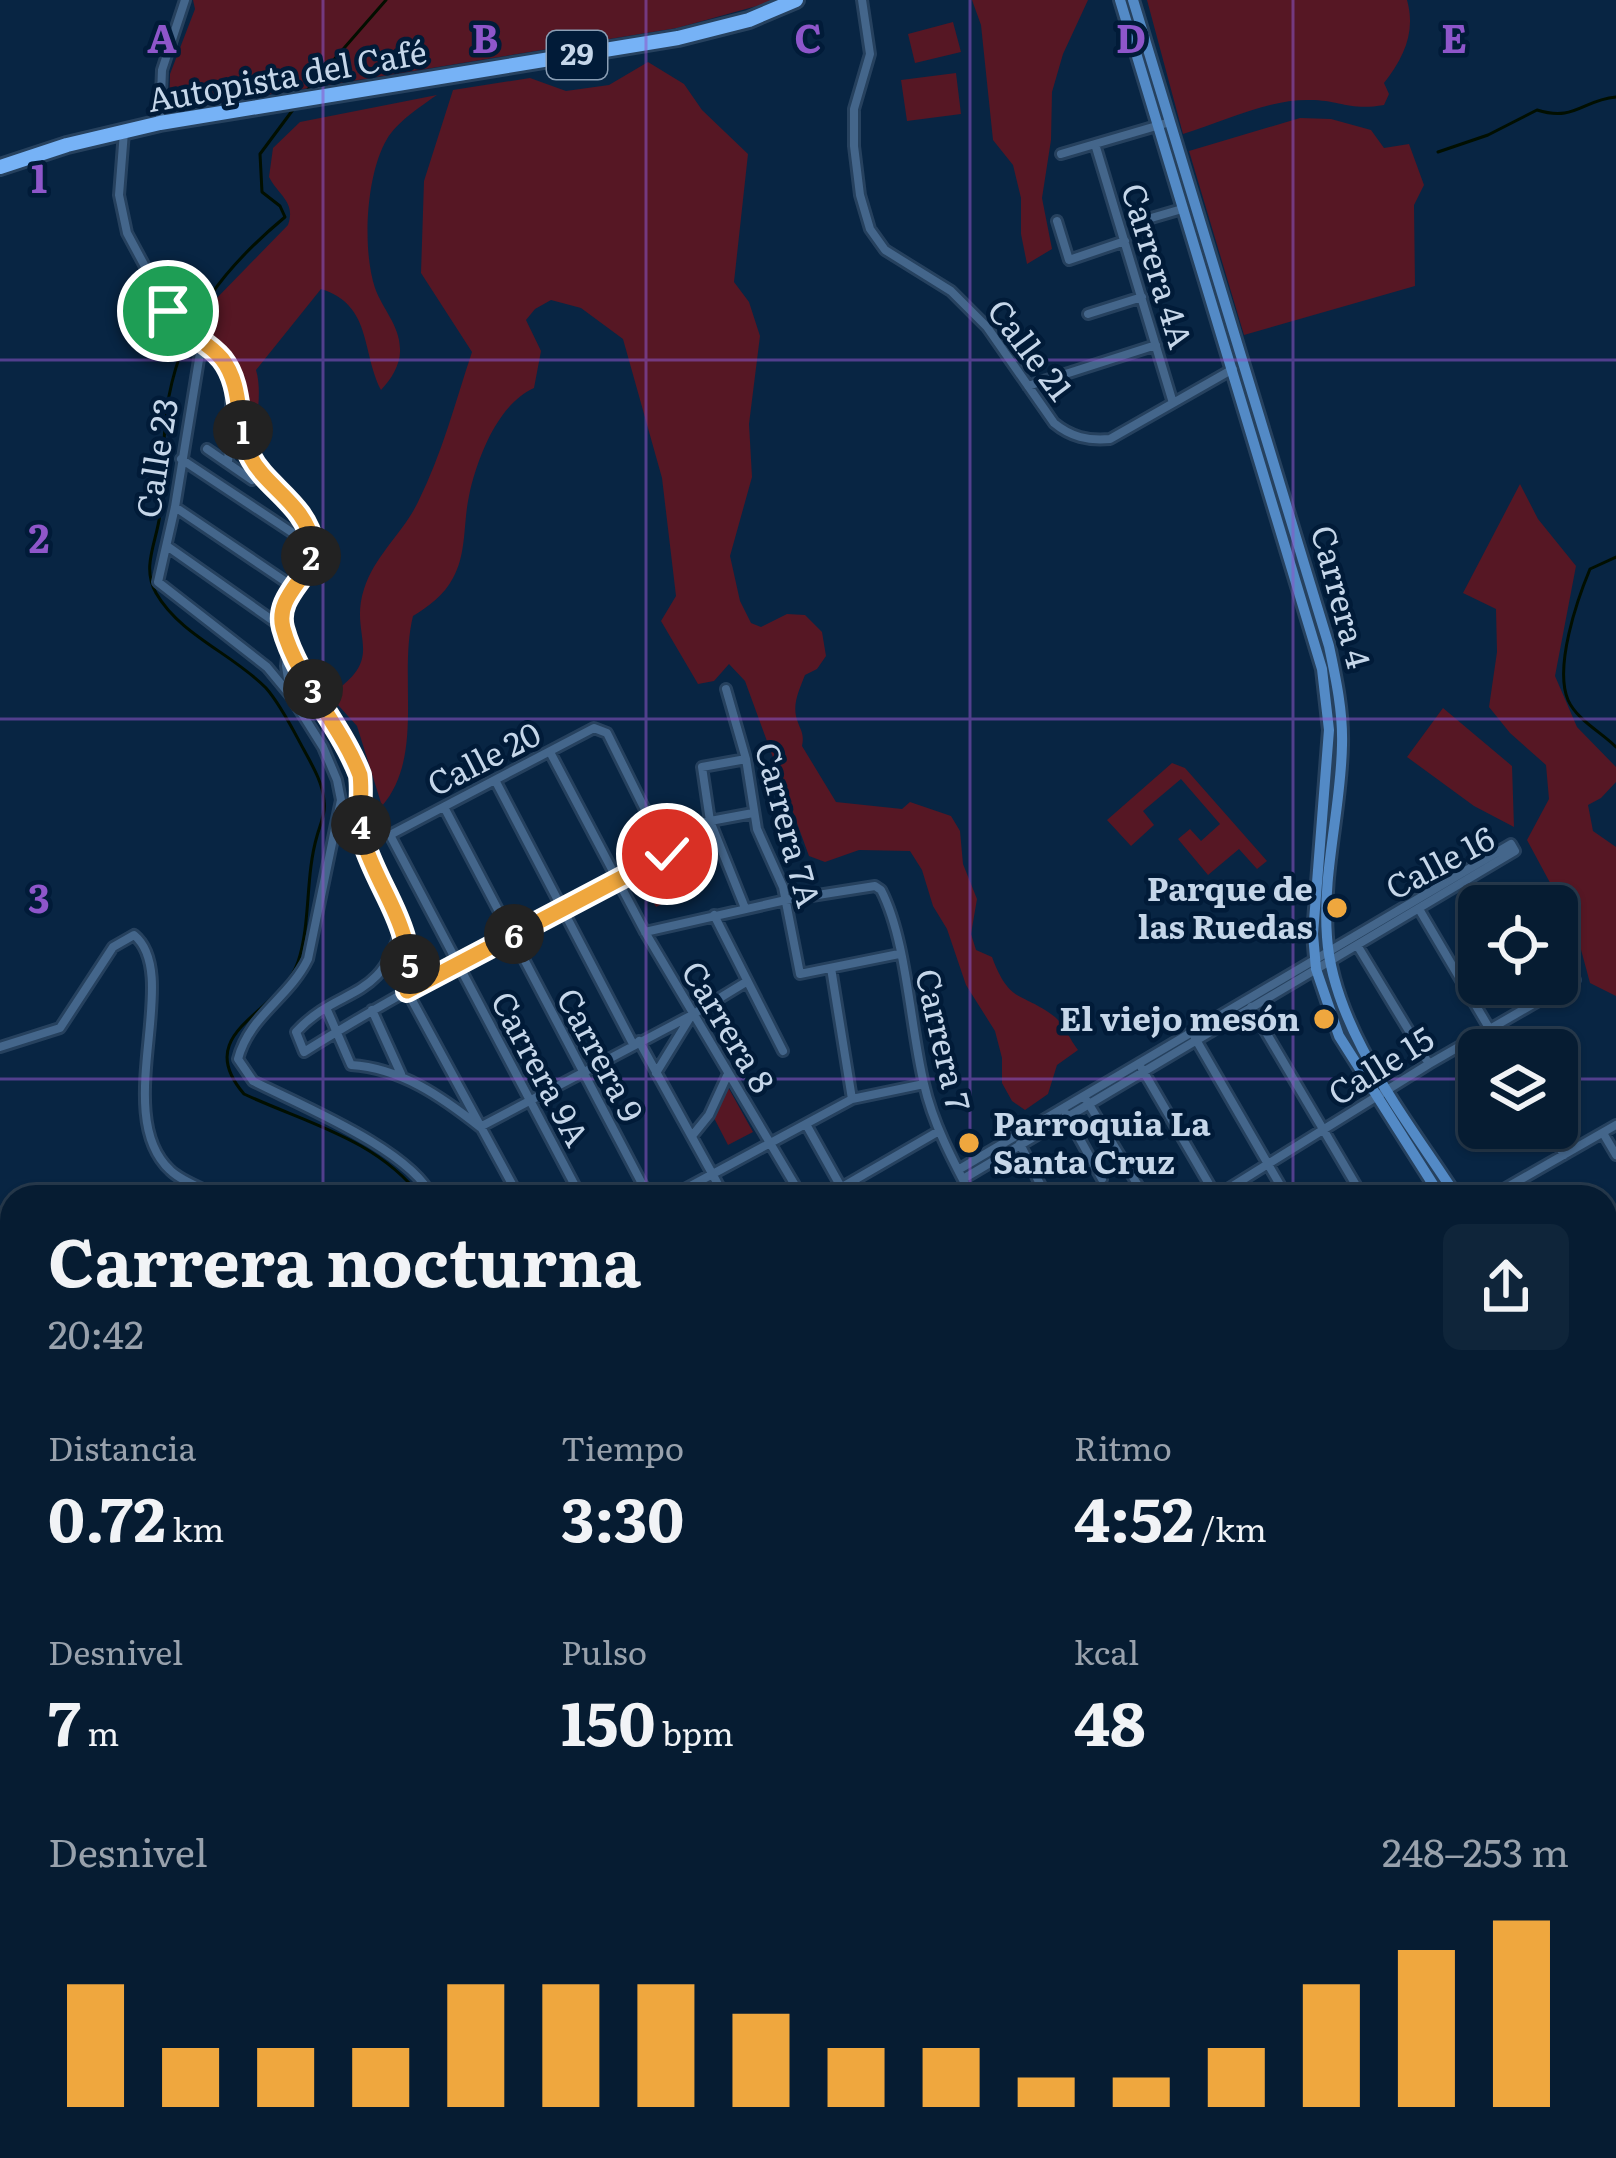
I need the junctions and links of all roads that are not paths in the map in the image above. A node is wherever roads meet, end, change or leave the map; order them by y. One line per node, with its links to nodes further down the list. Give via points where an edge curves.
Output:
1 (185, 0): 6 (street, via 162,70)
2 (796, 0): 6 (highway, Autopista del Café / 29, via 691,35)
3 (862, 0): 23 (street, Calle 21, via 870,54 854,109 854,146 870,230 885,250 961,300)
4 (1120, 0): 7 (main road, Carrera 4)
5 (1133, 0): 7 (main road, Carrera 4)
6 (160, 123): 8 (highway, Autopista del Café / 29)
7 (1164, 123): 9 (street); 12 (main road, Carrera 4); 20 (main road, Carrera 4)
8 (124, 132): 11 (highway, Autopista del Café / 29); 18 (street, via 122,221 171,316)
9 (1095, 144): 10 (street); 15 (street, Carrera 4A)
10 (1061, 154)
11 (0, 167)
12 (1184, 208): 14 (street); 21 (main road, Carrera 4)
13 (1057, 221): 15 (street, via 1069,260)
14 (1134, 223)
15 (1125, 242): 16 (street, Carrera 4A)
16 (1142, 297): 17 (street); 19 (street, Carrera 4A)
17 (1088, 314)
18 (200, 339): 22 (street); 26 (street, Calle 23)
19 (1156, 345): 23 (street); 24 (street, Carrera 4A)
20 (1245, 362): 21 (street, Calle 21); 46 (main road, Carrera 4, via 1339,694 1342,764)
21 (1232, 369): 24 (street, Calle 21); 46 (main road, Carrera 4, via 1325,686)
22 (232, 383): 27 (street); 31 (street, via 251,458 296,508)
23 (1028, 386): 24 (street, Calle 21, via 1054,423 1088,440 1110,440)
24 (1173, 403)
25 (207, 449): 27 (street)
26 (181, 459): 29 (street, Calle 23); 31 (street)
27 (228, 463): 28 (street)
28 (251, 479)
29 (175, 507): 30 (street, Calle 23); 32 (street)
30 (167, 546): 33 (street); 36 (street, Calle 23, via 158,582 250,651)
31 (314, 548): 32 (street)
32 (292, 586): 33 (street)
33 (283, 628): 34 (street)
34 (289, 640): 36 (street); 52 (street, via 353,756 361,834)
35 (726, 689): 38 (street, Carrera 7A)
36 (291, 696): 104 (street, via 323,747 341,800 308,959 244,1036 238,1059 253,1082 404,1162)
37 (550, 752): 39 (street, Calle 20); 45 (street, Carrera 8); 45 (street, Calle 20, via 593,728 607,733 667,854)
38 (746, 759): 41 (street, Carrera 7A); 42 (street, via 702,767)
39 (496, 780): 40 (street, Calle 20); 49 (street)
40 (444, 806): 44 (street, Calle 20); 54 (street, Carrera 9)
41 (753, 813): 42 (street); 47 (street, Carrera 7A)
42 (710, 821): 43 (street); 48 (street)
43 (689, 825)
44 (391, 835): 59 (street, Carrera 9A)
45 (617, 880): 49 (street); 53 (street, Carrera 8)
46 (1322, 891): 57 (main road, Carrera 4); 58 (main road, Carrera 4)
47 (786, 900): 48 (street); 56 (street, Carrera 7, via 874,886); 60 (street, Carrera 7A, via 800,974)
48 (746, 908): 51 (street)
49 (562, 909): 54 (street); 71 (street)
50 (1419, 909): 55 (street, Calle 16); 57 (street, Calle 16, via 1515,851 1511,844); 68 (street)
51 (714, 915): 53 (street); 61 (street)
52 (401, 927): 62 (street, via 411,959); 65 (street, via 378,977)
53 (644, 932): 67 (street, Carrera 8)
54 (510, 936): 59 (street); 76 (street, Carrera 9)
55 (1357, 945): 57 (street, Calle 16); 74 (street)
56 (899, 954): 60 (street); 80 (street, Carrera 7)
57 (1329, 956): 58 (street, Calle 16); 81 (main road, Carrera 4, via 1350,1025)
58 (1316, 964): 64 (street, Calle 16); 70 (street, Calle 16); 82 (main road, Carrera 4, via 1331,1020)
59 (457, 965): 62 (street); 85 (street, Carrera 9A)
60 (830, 968): 83 (street)
61 (746, 982): 67 (street); 73 (street)
62 (407, 991): 66 (street); 89 (street)
63 (1531, 1005): 68 (street, Calle 15)
64 (1251, 1007): 70 (street, Calle 16); 91 (street)
65 (327, 1010): 69 (street); 69 (street, via 296,1032 304,1052)
66 (372, 1010): 69 (street); 79 (street)
67 (692, 1015): 71 (street); 77 (street); 78 (street, Carrera 8)
68 (1489, 1028): 74 (street, Calle 15)
69 (336, 1032): 79 (street, via 351,1065)
70 (1193, 1036): 75 (street, Calle 16); 99 (street)
71 (636, 1043): 76 (street); 77 (street)
72 (0, 1047): 103 (street, via 60,1028 113,947 134,935 151,958 149,1132 171,1172)
73 (783, 1051)
74 (1429, 1064): 81 (street, Calle 15)
75 (1141, 1066): 84 (street, Calle 16); 116 (street)
76 (582, 1073): 85 (street); 107 (street, Carrera 9)
77 (656, 1073): 93 (street)
78 (727, 1074): 93 (street); 94 (street, Carrera 8)
79 (401, 1076): 89 (street)
80 (924, 1084): 83 (street); 90 (street, Carrera 7)
81 (1390, 1090): 82 (street, Calle 15); 121 (main road, Carrera 4)
82 (1377, 1098): 91 (street, Calle 15); 120 (main road, Carrera 4)
83 (852, 1099): 87 (street)
84 (1086, 1099): 86 (street, Calle 16); 115 (street)
85 (530, 1100): 89 (street); 106 (street, Carrera 9A)
86 (1065, 1112): 95 (street, Calle 16); 101 (street, Calle 16); 102 (street)
87 (807, 1125): 94 (street); 111 (street)
88 (1616, 1125): 92 (street)
89 (480, 1127): 105 (street)
90 (939, 1131): 101 (street, Carrera 7); 112 (street)
91 (1323, 1131): 99 (street, Calle 15); 119 (street)
92 (1603, 1133): 97 (street); 98 (street)
93 (692, 1136): 100 (street)
94 (769, 1142): 100 (street); 110 (street, Carrera 8)
95 (1020, 1144): 101 (street, Calle 16); 114 (street)
96 (1560, 1149): 97 (street)
97 (1564, 1155): 122 (street)
98 (1616, 1155)
99 (1268, 1165): 117 (street, Calle 15); 118 (street)
100 (711, 1173): 108 (street); 109 (street)
101 (960, 1175): 113 (street, Carrera 7)
102 (1102, 1179)
103 (196, 1185)
104 (426, 1185)
105 (512, 1185)
106 (575, 1185)
107 (643, 1185)
108 (690, 1185)
109 (718, 1185)
110 (795, 1185)
111 (841, 1185)
112 (845, 1185)
113 (965, 1185)
114 (1040, 1185)
115 (1138, 1185)
116 (1208, 1185)
117 (1235, 1185)
118 (1279, 1185)
119 (1356, 1185)
120 (1433, 1185)
121 (1449, 1185)
122 (1511, 1185)

